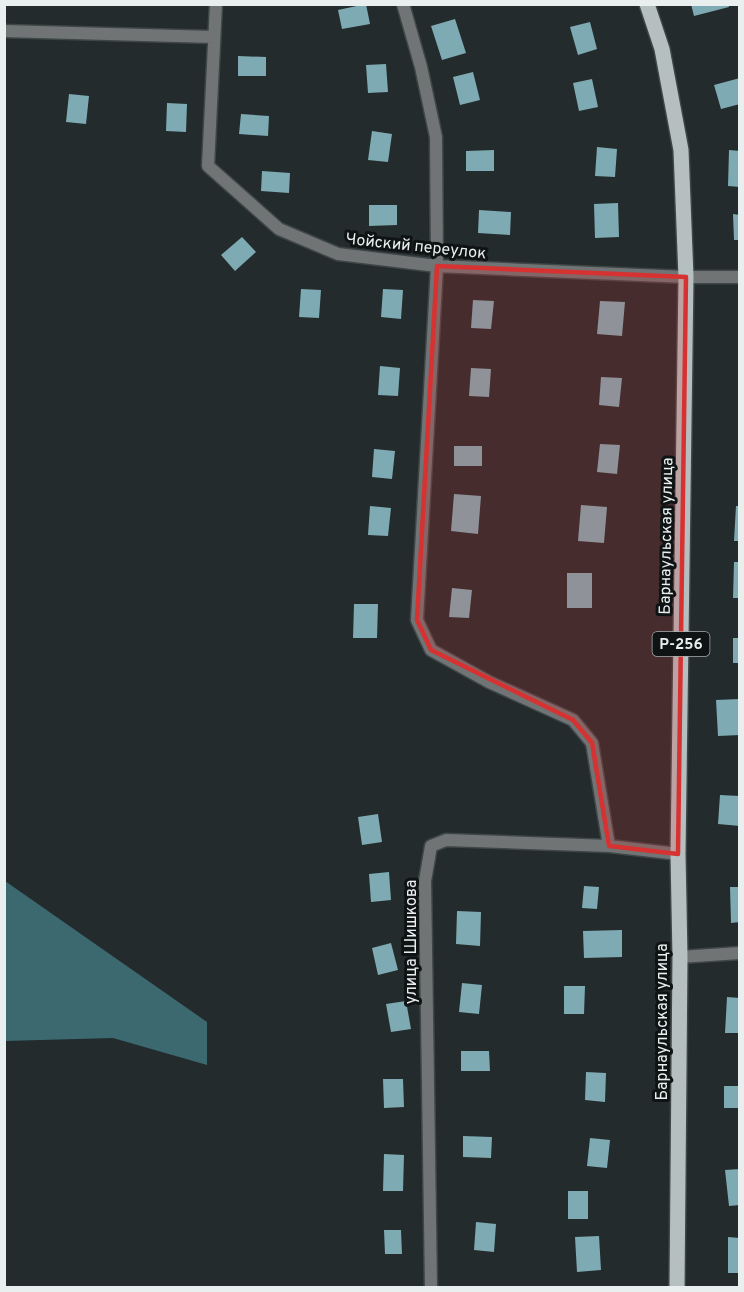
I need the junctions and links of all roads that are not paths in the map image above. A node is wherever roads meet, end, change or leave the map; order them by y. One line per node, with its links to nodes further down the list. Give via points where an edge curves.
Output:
1 (216, 4): 5 (street, Чойский переулок)
2 (403, 4): 6 (street, via 436,136)
3 (647, 4): 7 (main road, Барнаульская улица / Р-256, via 662,49 681,150)
4 (4, 31): 5 (street)
5 (213, 37): 6 (street, Чойский переулок, via 208,166 279,229 338,254)
6 (437, 266): 7 (street, Чойский переулок); 9 (street, via 417,620 431,650 489,682 573,720 592,743)
7 (686, 277): 8 (street, Чойский переулок); 10 (main road, Барнаульская улица / Р-256)
8 (740, 277)
9 (609, 846): 10 (street, улица Шишкова); 13 (street, улица Шишкова, via 446,840 431,846 425,881)
10 (678, 854): 12 (main road, Барнаульская улица / Р-256)
11 (740, 953): 12 (street)
12 (680, 957): 14 (main road, Барнаульская улица / Р-256)
13 (431, 1287)
14 (677, 1287)

